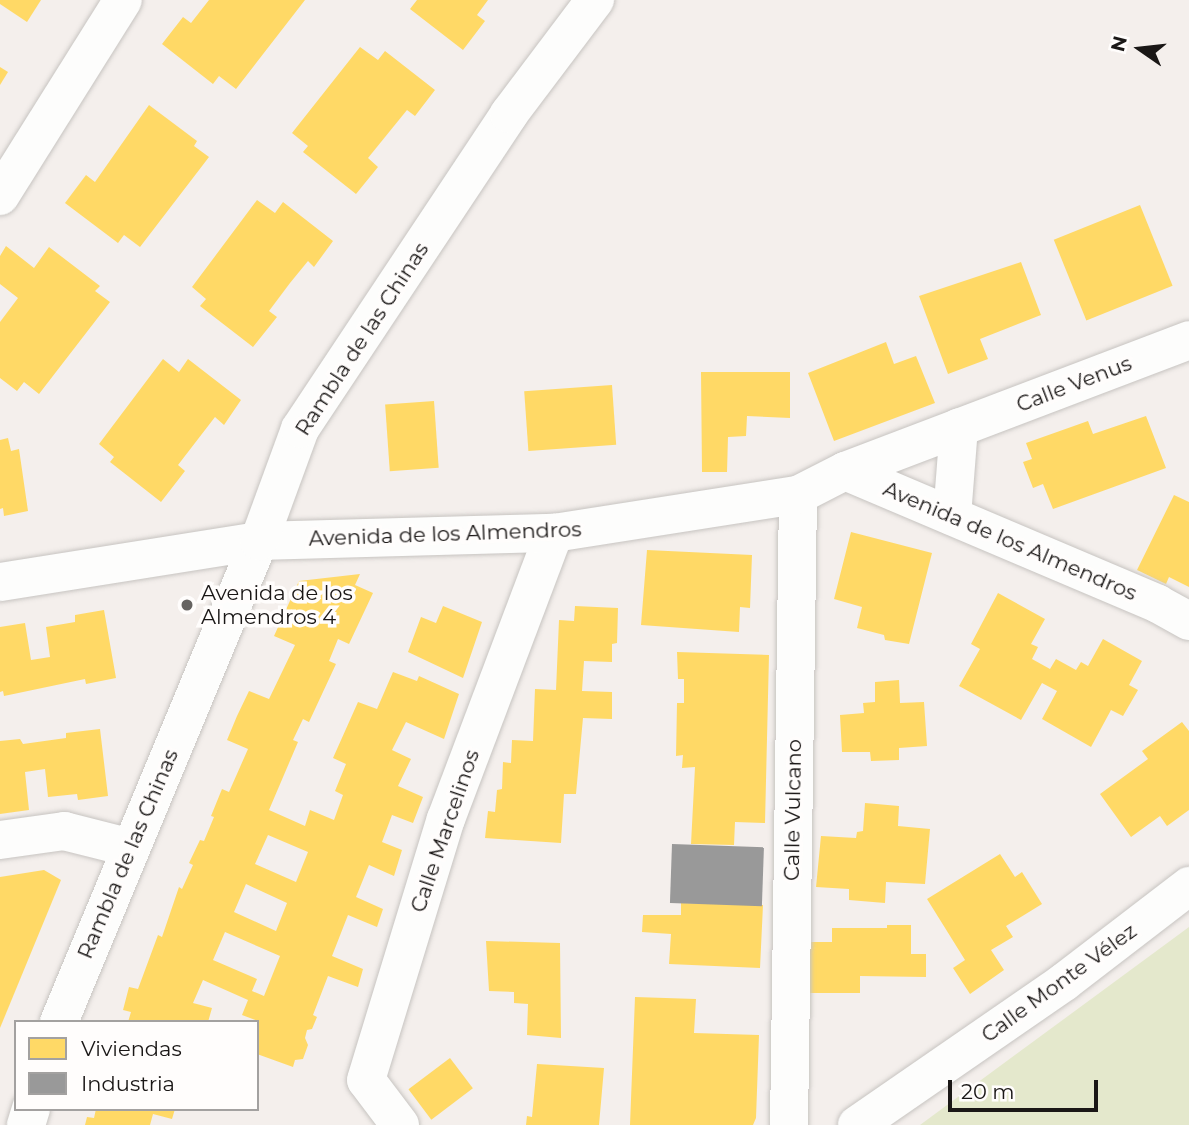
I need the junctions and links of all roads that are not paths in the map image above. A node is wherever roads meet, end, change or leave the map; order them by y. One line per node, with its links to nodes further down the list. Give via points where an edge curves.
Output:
1 (123, 0): 3 (street)
2 (595, 0): 10 (street, Rambla de las Chinas, via 509,114 300,429)
3 (0, 196)
4 (1189, 340): 5 (street, Calle Venus)
5 (959, 427): 6 (street, Calle Venus); 8 (street)
6 (845, 471): 7 (street, Avenida de los Almendros); 8 (street, Avenida de los Almendros)
7 (798, 495): 9 (street, Avenida de los Almendros); 18 (street, Calle Vulcano)
8 (952, 516): 12 (street, Avenida de los Almendros)
9 (554, 533): 10 (street, Avenida de los Almendros); 17 (street, Calle Marcelinos, via 446,819 366,1080)
10 (258, 541): 11 (street, Avenida de los Almendros); 14 (street, Rambla de las Chinas)
11 (0, 582)
12 (1189, 621)
13 (0, 840): 14 (street, via 64,831)
14 (131, 848): 16 (street, Rambla de las Chinas)
15 (1189, 886): 19 (street, Calle Monte Vélez, via 1064,982)
16 (60, 1020)
17 (400, 1125)
18 (789, 1125)
19 (857, 1125)

